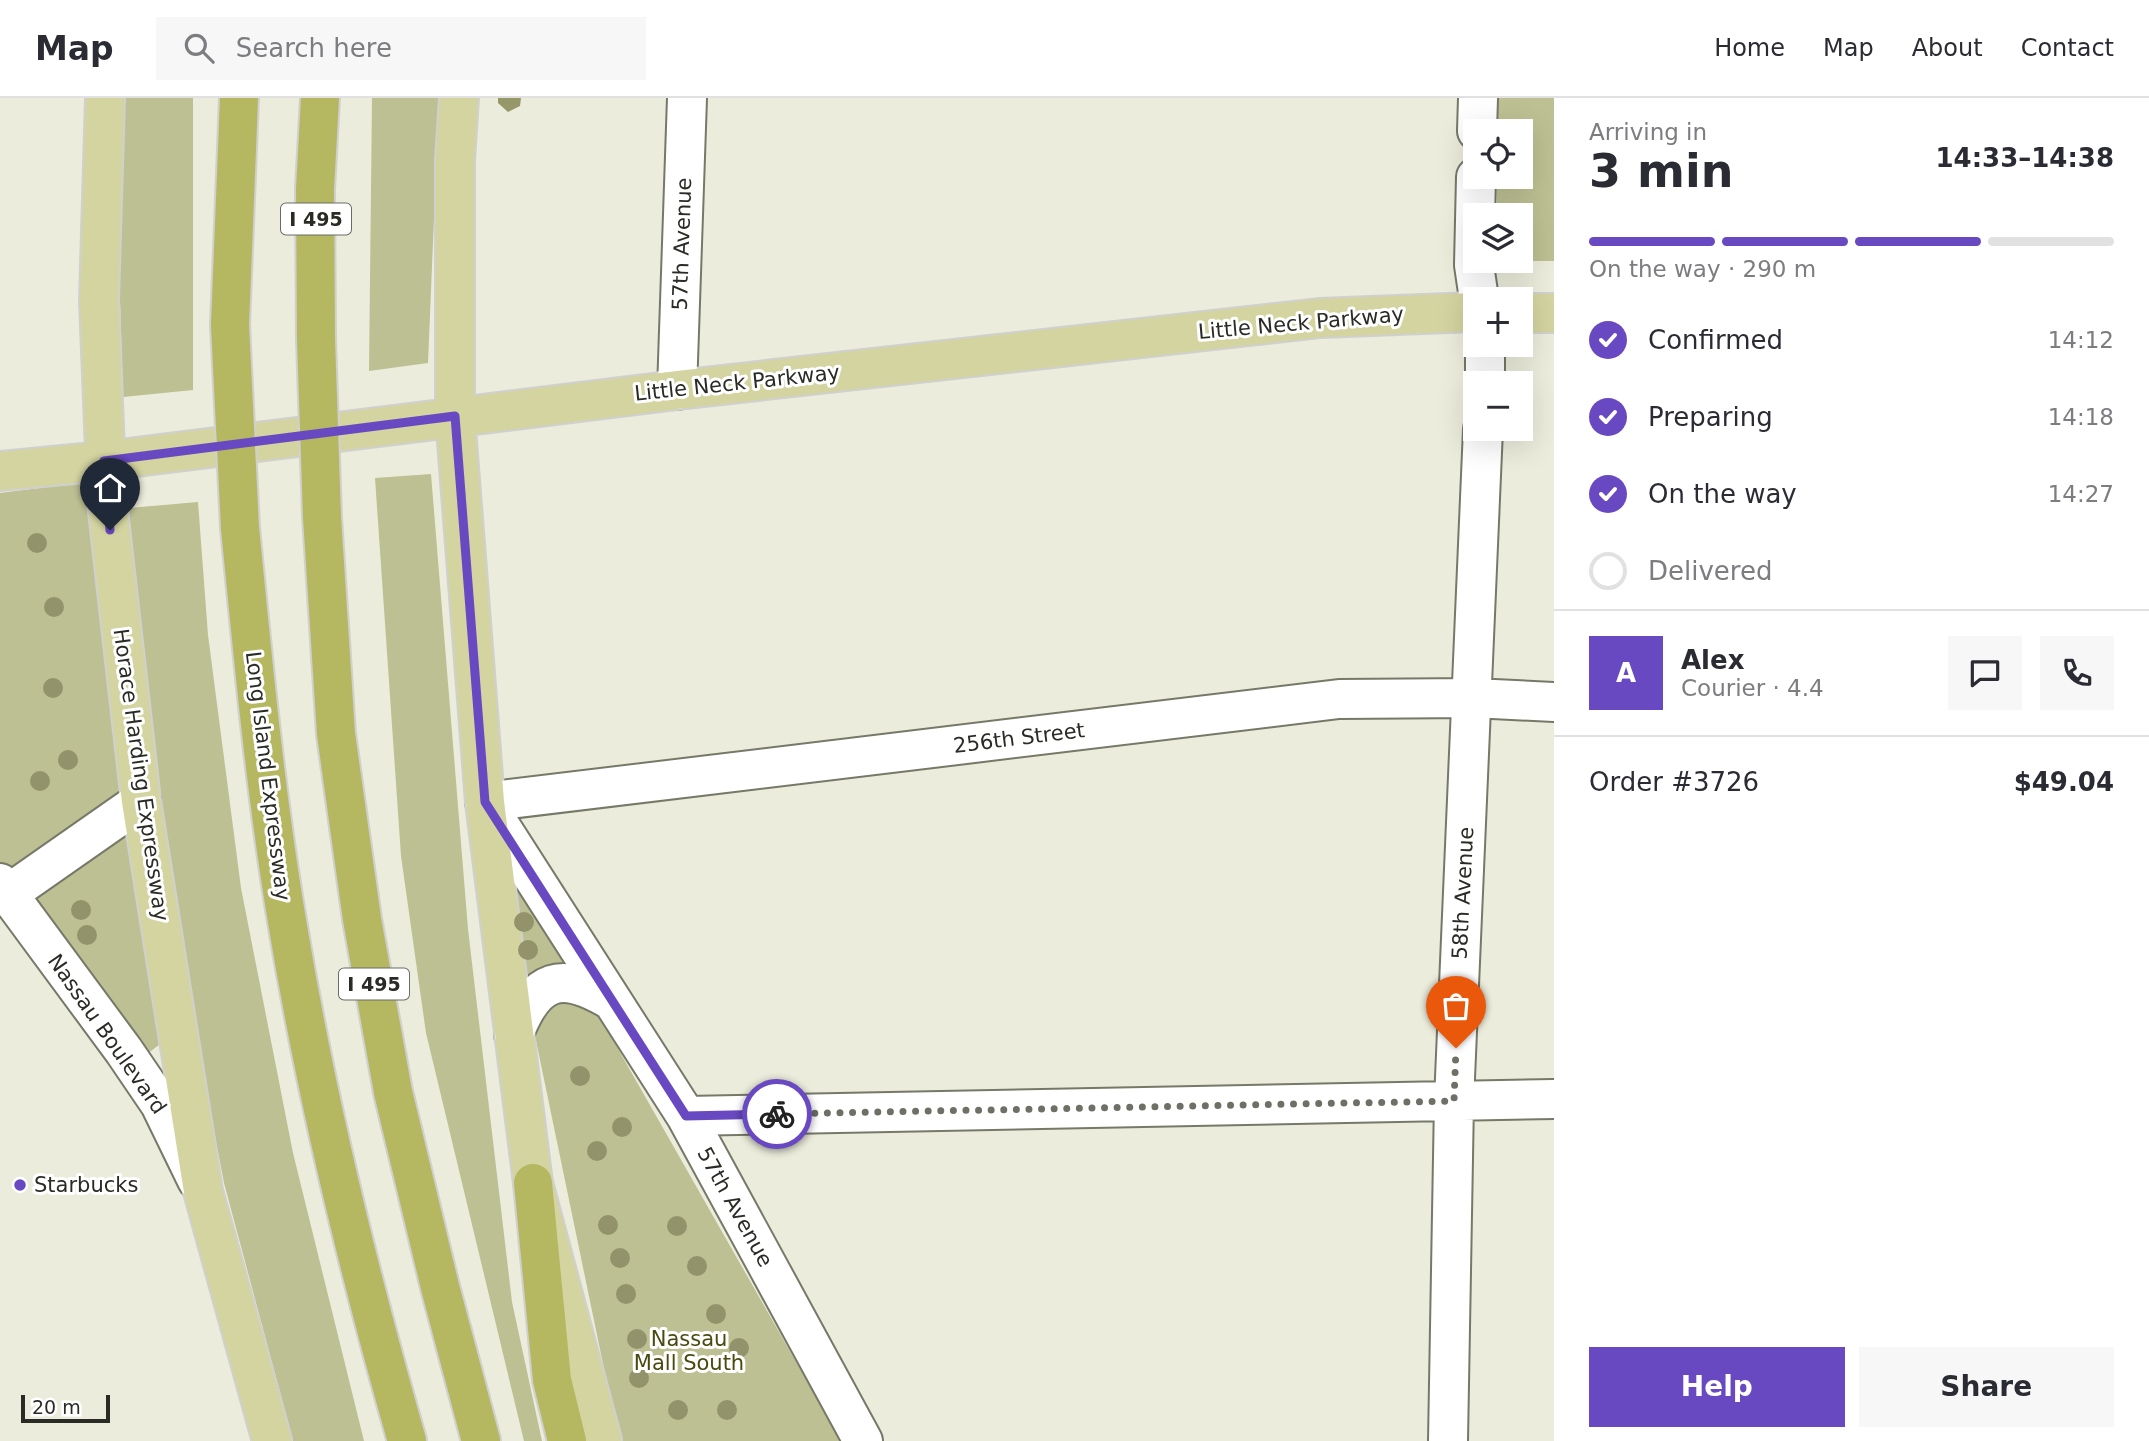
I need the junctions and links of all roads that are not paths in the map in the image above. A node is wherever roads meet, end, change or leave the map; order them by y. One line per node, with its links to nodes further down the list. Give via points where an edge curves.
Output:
1 (105, 98): 16 (main road, Horace Harding Expressway, via 99,300)
2 (239, 98): 31 (highway, Long Island Expressway, bridge, via 230,325 240,528 261,736 287,921 322,1107 368,1305)
3 (320, 98): 32 (highway, I 495, bridge, via 316,339 336,734 362,919 394,1092)
4 (458, 98): 14 (main road)
5 (687, 98): 13 (street, 57th Avenue)
6 (1478, 98): 7 (street)
7 (1477, 119)
8 (1476, 189): 9 (street)
9 (1477, 287)
10 (1463, 313): 13 (main road, Little Neck Parkway, via 1321,318)
11 (1533, 313): 12 (main road)
12 (1554, 313)
13 (677, 390): 14 (main road, Little Neck Parkway)
14 (455, 416): 16 (main road, Little Neck Parkway); 21 (main road)
15 (1483, 441): 18 (street, 58th Avenue)
16 (104, 461): 17 (main road, Little Neck Parkway); 20 (main road, Horace Harding Expressway)
17 (0, 471)
18 (1472, 698): 19 (street, 256th Street); 21 (street, 256th Street, via 1339,699); 26 (street, 58th Avenue)
19 (1554, 702)
20 (141, 801): 22 (street); 29 (main road, Horace Harding Expressway)
21 (485, 802): 23 (street, 57th Avenue); 24 (main road)
22 (4, 889): 29 (street, Nassau Boulevard, via 160,1104)
23 (612, 1001): 24 (street, via 581,984 552,984 529,1003); 27 (street, 57th Avenue)
24 (514, 1034): 28 (main road)
25 (1554, 1099): 26 (street)
26 (1454, 1101): 27 (street); 36 (street, 58th Avenue)
27 (686, 1116): 35 (street, 57th Avenue)
28 (533, 1183): 33 (highway, via 552,1380); 34 (main road)
29 (203, 1191): 30 (main road, Horace Harding Expressway)
30 (272, 1441)
31 (407, 1441)
32 (481, 1441)
33 (567, 1441)
34 (602, 1441)
35 (863, 1441)
36 (1448, 1441)

